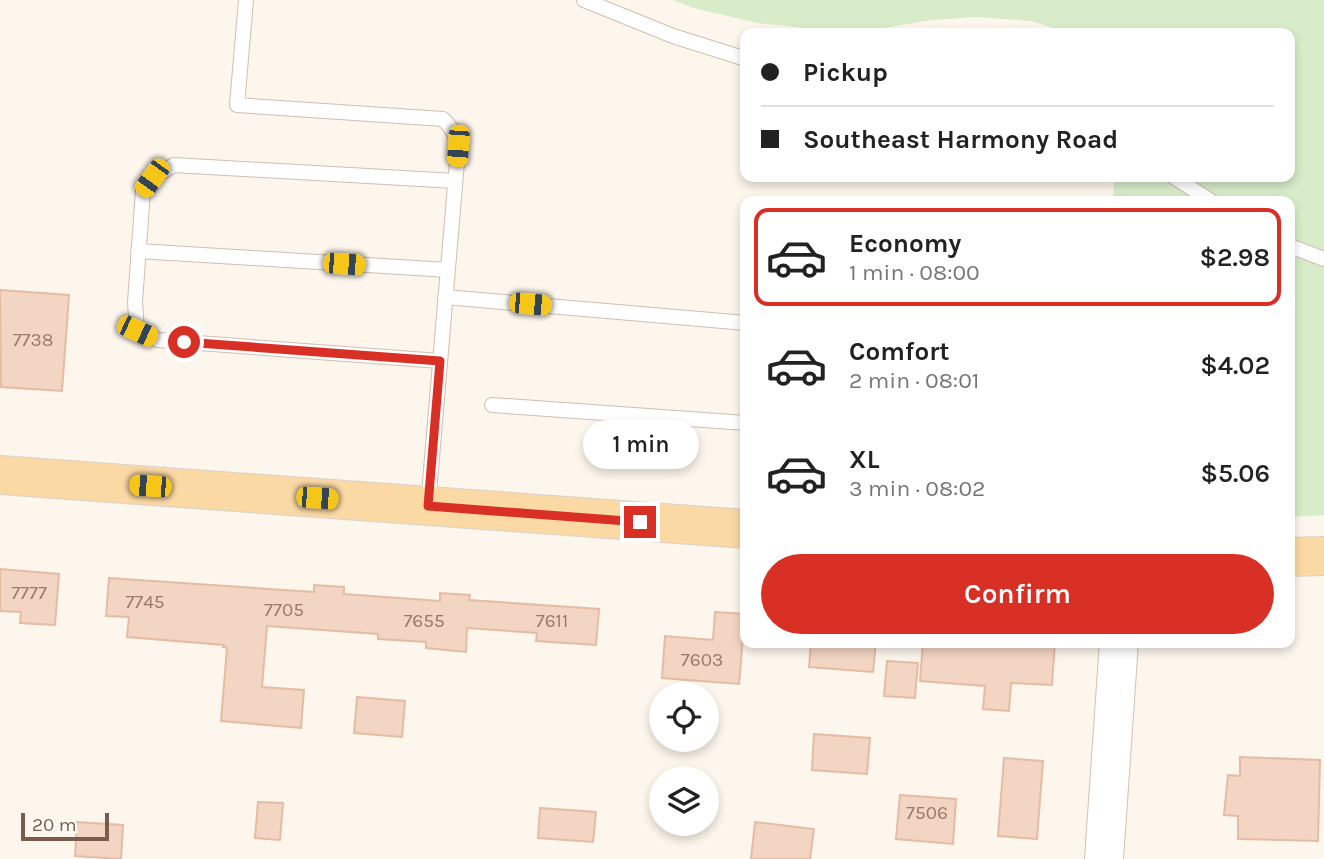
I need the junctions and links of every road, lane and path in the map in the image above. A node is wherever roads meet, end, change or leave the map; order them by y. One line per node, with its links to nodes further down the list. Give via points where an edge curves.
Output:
1 (246, 0): 4 (lane, via 237,104 443,119 455,130)
2 (583, 0): 3 (lane)
3 (740, 57)
4 (455, 181): 8 (lane, via 174,165 152,178 143,191); 10 (lane)
5 (1182, 182): 6 (lane)
6 (1203, 196)
7 (1295, 248): 9 (lane)
8 (138, 251): 10 (lane); 13 (lane, via 137,331 158,341)
9 (1324, 259)
10 (448, 271): 11 (lane)
11 (445, 297): 12 (lane); 13 (lane)
12 (740, 322)
13 (440, 361): 17 (lane)
14 (492, 405): 15 (lane)
15 (740, 423)
16 (0, 475): 17 (main road)
17 (428, 506): 18 (main road)
18 (740, 529)
19 (1324, 556): 20 (main road)
20 (1295, 557)
21 (1119, 648): 22 (street)
22 (1104, 859)

